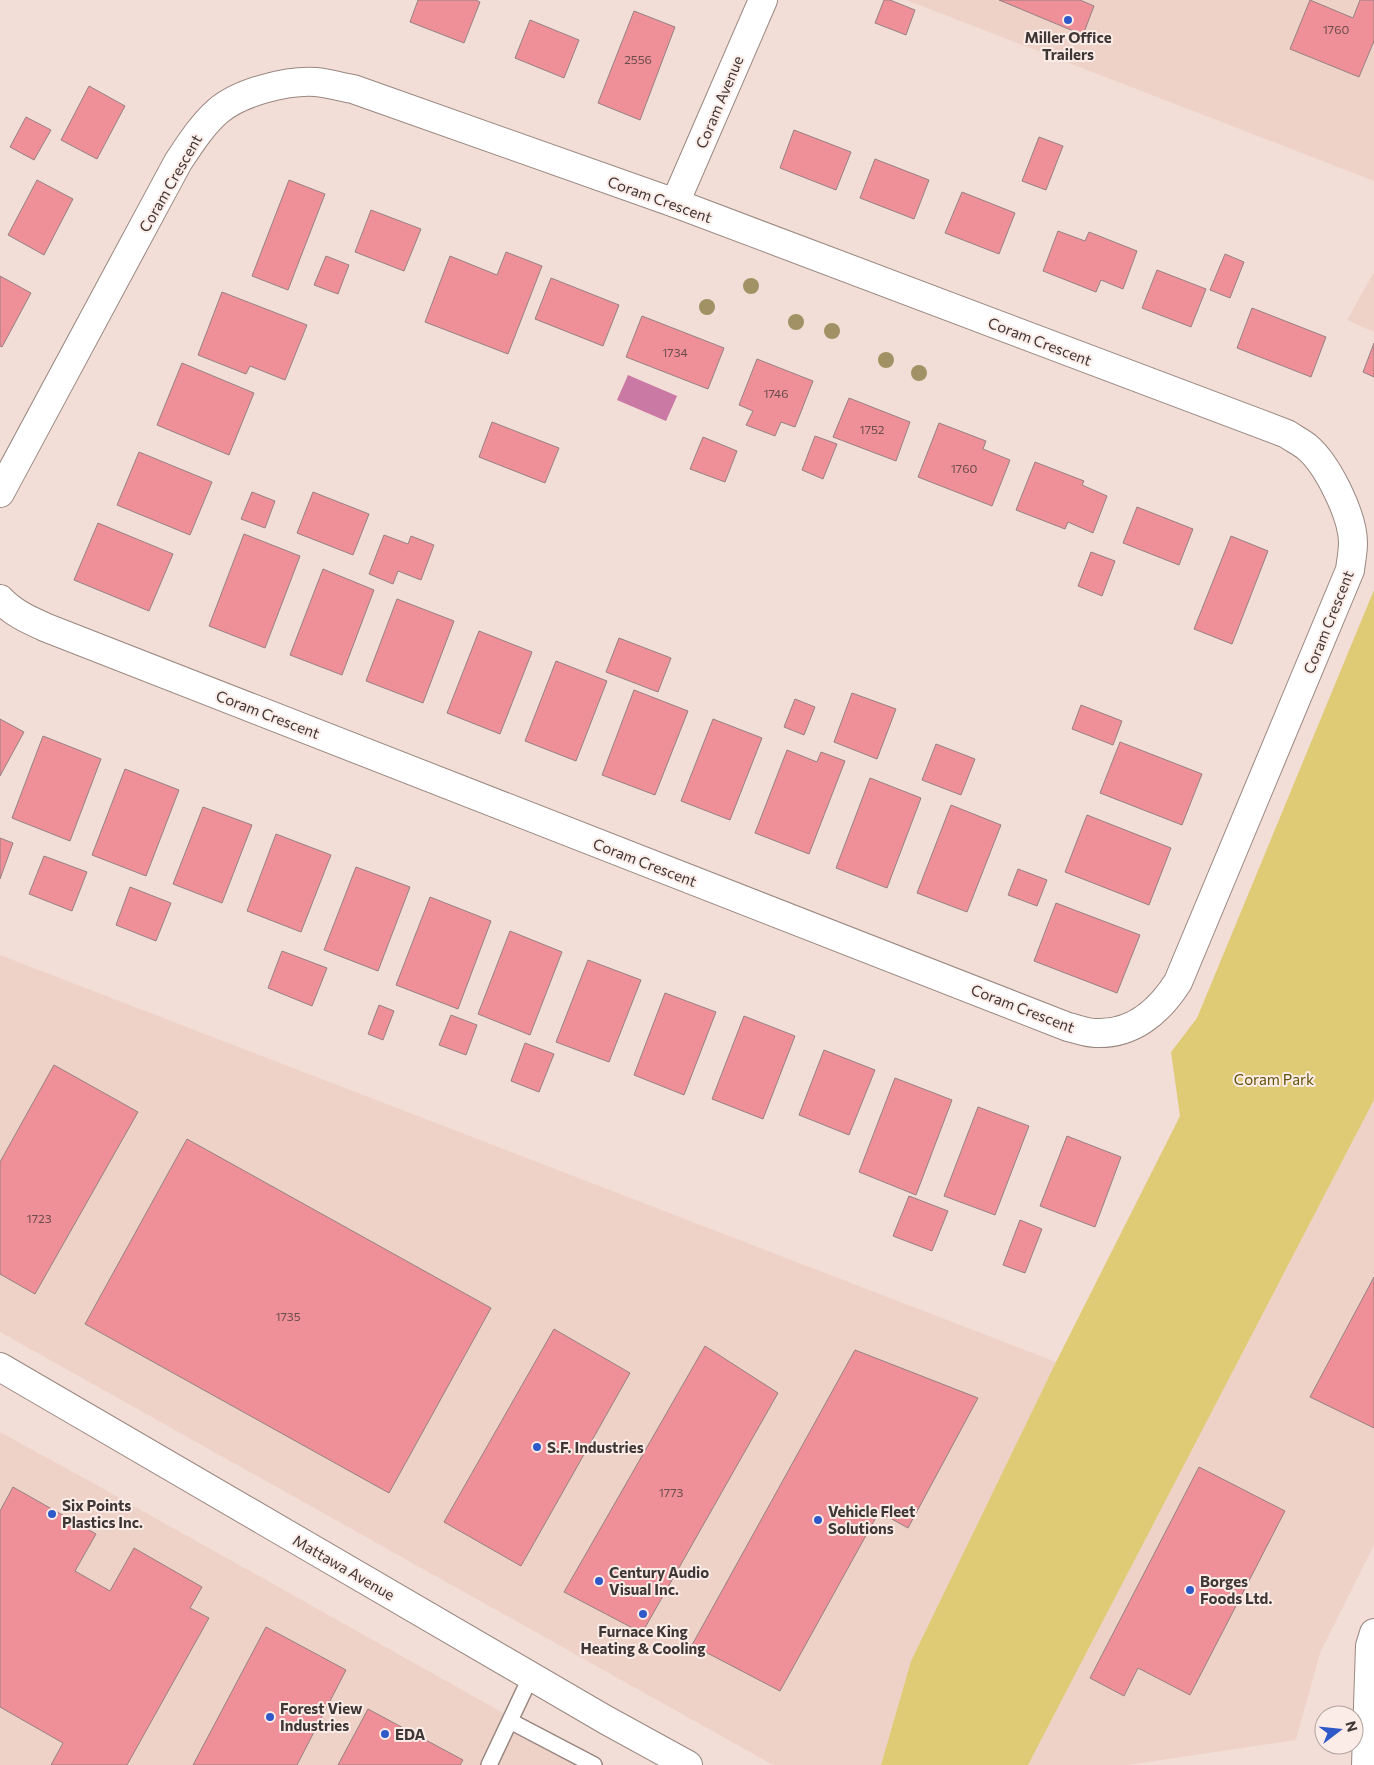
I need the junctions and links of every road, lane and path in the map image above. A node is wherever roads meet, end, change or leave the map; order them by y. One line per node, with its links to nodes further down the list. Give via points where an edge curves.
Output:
1 (762, 0): 2 (street, Coram Avenue)
2 (675, 203): 3 (street, Coram Crescent, via 353,89 315,82 291,84 233,101 205,124 178,162); 4 (street, Coram Crescent, via 1288,434 1308,448 1332,480 1341,497 1353,542 1350,570 1178,982 1159,1008 1128,1029 1094,1033 1068,1027 46,628 24,618)
3 (0, 493)
4 (0, 599)
5 (0, 1367): 7 (street, Mattawa Avenue)
6 (1374, 1633): 12 (street, via 1370,1646)
7 (532, 1676): 8 (lane); 11 (street, Mattawa Avenue)
8 (510, 1721): 9 (lane); 10 (lane)
9 (489, 1765)
10 (594, 1765)
11 (688, 1765)
12 (1366, 1765)

